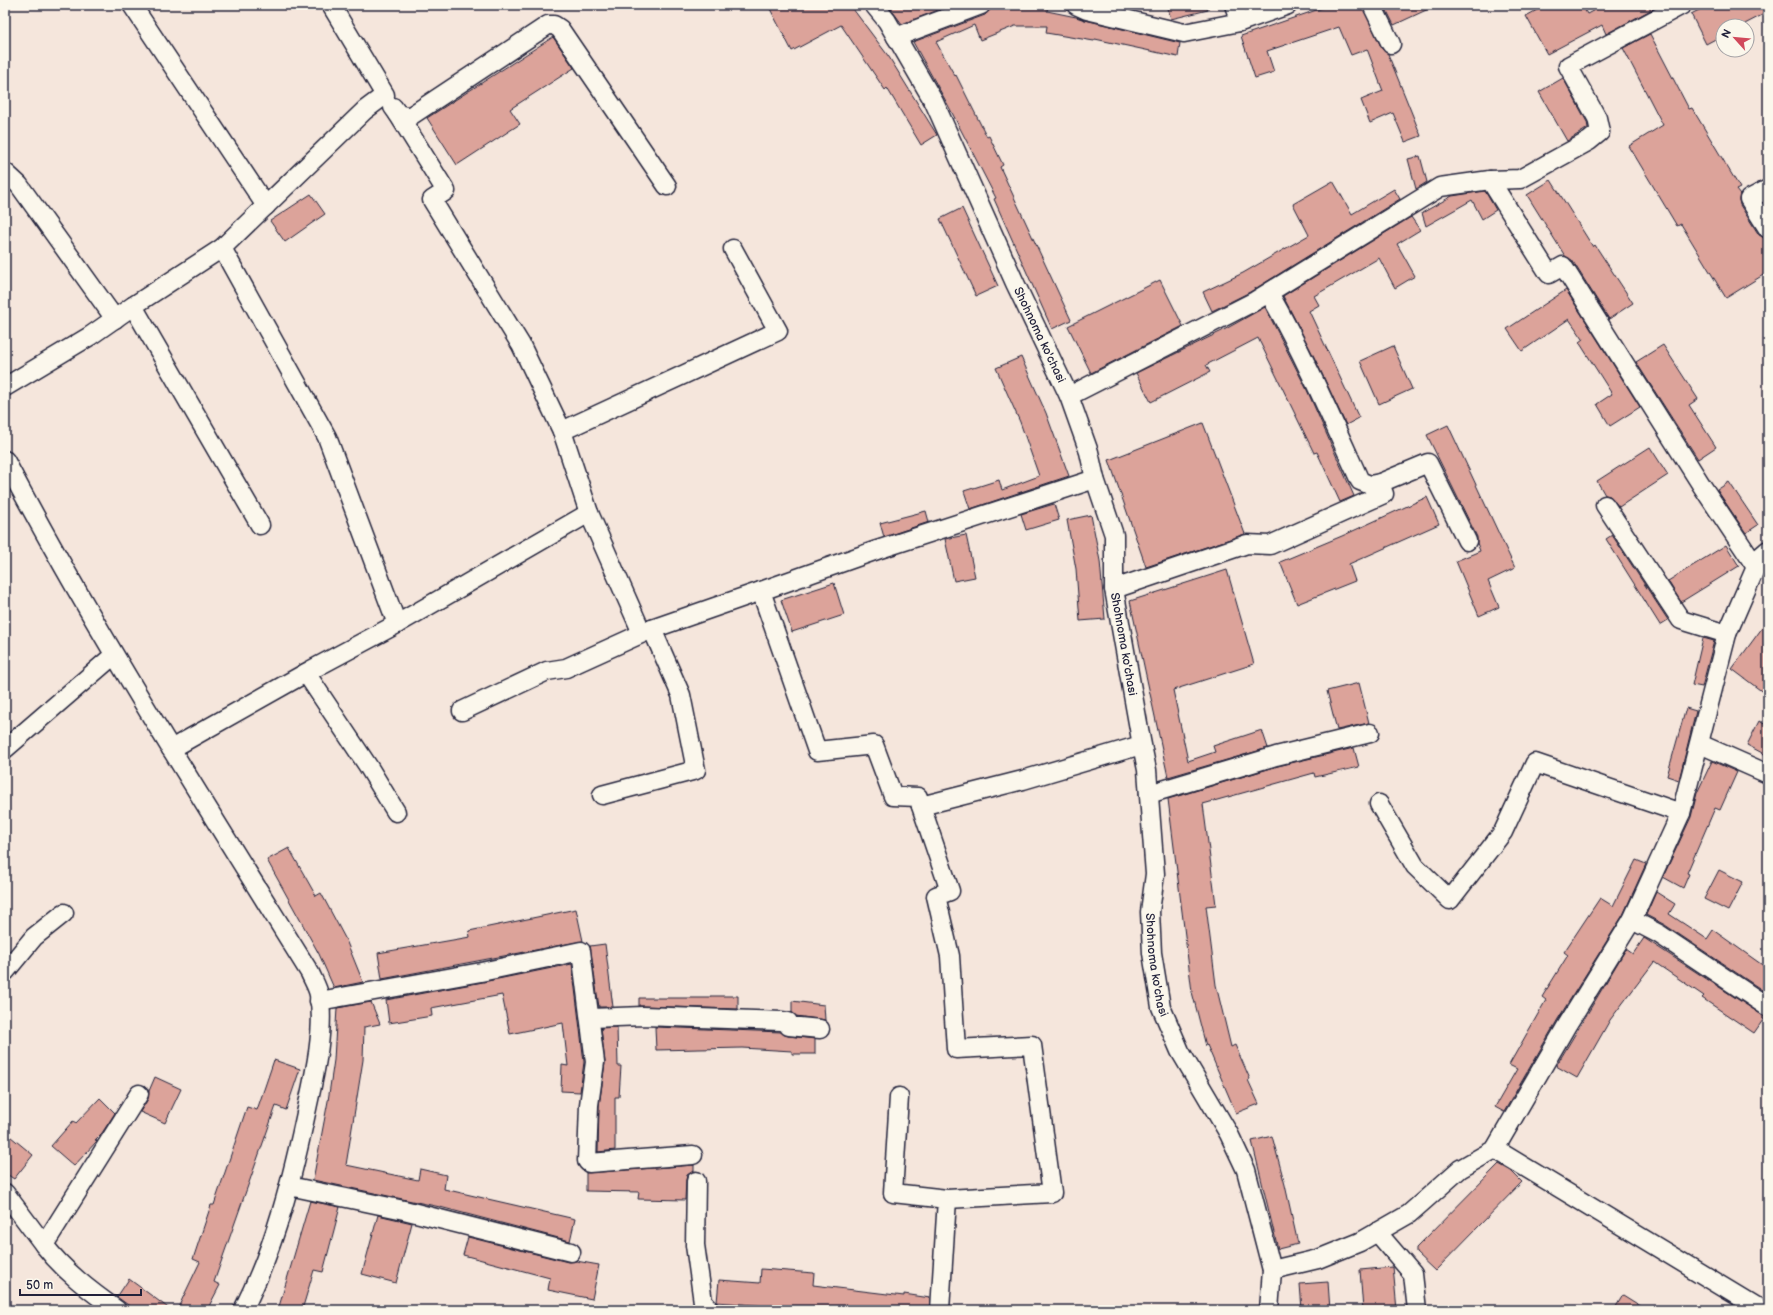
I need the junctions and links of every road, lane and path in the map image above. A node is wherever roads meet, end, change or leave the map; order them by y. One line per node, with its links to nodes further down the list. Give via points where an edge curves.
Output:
1 (132, 5): 19 (street)
2 (331, 5): 13 (street)
3 (874, 5): 11 (street, Shohnoma ko'chasi)
4 (981, 5): 11 (street)
5 (1076, 5): 10 (street, via 1087,10 1184,33)
6 (1234, 5): 10 (street)
7 (1288, 5): 10 (street)
8 (1372, 5): 12 (street)
9 (1682, 5): 16 (street, via 1568,66 1597,118 1600,132 1590,141 1520,179)
10 (1240, 22)
11 (896, 37): 27 (street, Shohnoma ko'chasi, via 934,102)
12 (1391, 44)
13 (385, 95): 14 (street); 19 (street, via 365,110)
14 (398, 114): 17 (street, via 409,117 548,25 554,25 560,29); 28 (street, via 446,190 432,200 521,345)
15 (5, 172): 25 (street, via 19,185)
16 (1490, 180): 23 (street, via 1440,187); 37 (street, via 1549,274 1563,266)
17 (667, 186)
18 (1768, 189): 20 (street, via 1750,199)
19 (266, 206): 21 (street)
20 (1768, 229)
21 (222, 248): 24 (street); 40 (street, via 326,437)
22 (733, 249): 28 (street, via 778,331)
23 (1269, 293): 27 (street); 31 (street, via 1313,377 1360,481 1370,485)
24 (133, 306): 25 (street); 34 (street)
25 (115, 319): 26 (street)
26 (5, 387)
27 (1069, 396): 30 (street, Shohnoma ko'chasi, via 1089,452)
28 (562, 431): 33 (street)
29 (5, 460): 43 (street, via 50,545)
30 (1095, 479): 38 (street, Shohnoma ko'chasi, via 1114,535); 39 (street)
31 (1380, 483): 35 (street, via 1428,463); 38 (street, via 1384,494 1270,545 1247,544)
32 (1605, 505): 42 (street, via 1681,620)
33 (589, 513): 40 (street); 41 (street)
34 (260, 525)
35 (1467, 541)
36 (1768, 550): 37 (street, via 1761,556)
37 (1756, 567): 42 (street)
38 (1114, 589): 48 (street, Shohnoma ko'chasi)
39 (761, 590): 41 (street); 55 (street, via 817,751 874,746 893,796 918,797)
40 (397, 624): 44 (street)
41 (647, 631): 45 (street, via 566,668 547,670); 53 (street, via 680,695 696,770)
42 (1727, 634): 47 (street)
43 (114, 655): 49 (street); 50 (street)
44 (306, 673): 50 (street); 56 (street)
45 (462, 712)
46 (1370, 733): 52 (street, via 1276,756)
47 (1700, 744): 51 (street); 57 (street)
48 (1141, 745): 52 (street, Shohnoma ko'chasi, via 1148,770); 55 (street, via 1023,780)
49 (5, 749)
50 (171, 749): 61 (street, via 310,973)
51 (1768, 774)
52 (1149, 794): 76 (street, Shohnoma ko'chasi, via 1155,874 1150,912 1152,953 1161,1007 1180,1051 1229,1134 1246,1170)
53 (602, 795)
54 (1379, 804): 57 (street, via 1415,866 1450,900 1503,832 1535,763)
55 (921, 806): 72 (street, via 950,891 936,896 950,956 956,1049 1032,1045 1052,1193)
56 (396, 812)
57 (1680, 813): 59 (street)
58 (64, 913): 60 (street, via 34,937)
59 (1632, 920): 62 (street, via 1659,934); 67 (street)
60 (5, 972)
61 (319, 1000): 63 (street, via 481,972 581,951); 70 (street, via 321,1018 315,1071)
62 (1768, 1007)
63 (591, 1018): 64 (street, via 643,1016 781,1021 788,1022 789,1026); 68 (street, via 595,1062 589,1105 587,1161 589,1163)
64 (820, 1029)
65 (139, 1094): 74 (street)
66 (898, 1097): 72 (street, via 893,1193)
67 (1495, 1149): 73 (street, via 1460,1169 1409,1214); 83 (street)
68 (693, 1155)
69 (696, 1181): 79 (street, via 695,1245 703,1302)
70 (289, 1186): 75 (street, via 404,1210); 78 (street, via 268,1256)
71 (5, 1193): 74 (street)
72 (946, 1199): 80 (street)
73 (1377, 1232): 76 (street, via 1360,1242 1318,1259); 82 (street, via 1413,1274)
74 (44, 1245): 77 (street, via 59,1264)
75 (571, 1252)
76 (1272, 1270): 81 (street, Shohnoma ko'chasi)
77 (117, 1310)
78 (243, 1310)
79 (710, 1310)
80 (940, 1310)
81 (1269, 1310)
82 (1417, 1310)
83 (1761, 1310)

